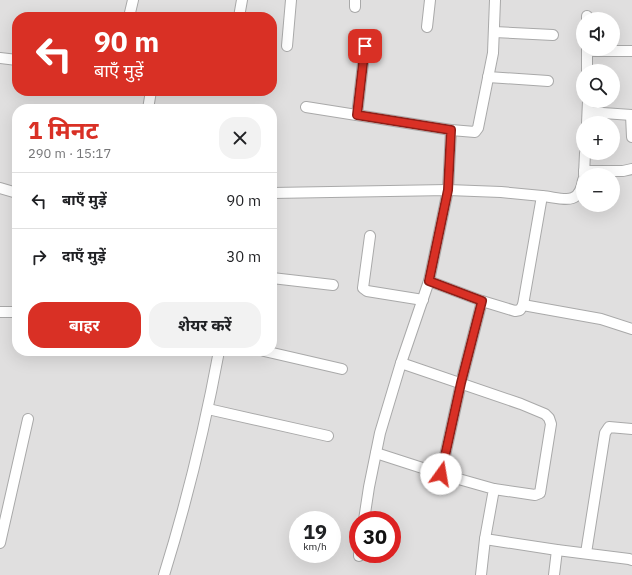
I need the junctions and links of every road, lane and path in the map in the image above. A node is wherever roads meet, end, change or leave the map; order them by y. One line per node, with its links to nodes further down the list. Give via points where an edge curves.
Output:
1 (133, 0): 6 (street)
2 (242, 0): 7 (street)
3 (291, 0): 11 (street)
4 (430, 0): 8 (street)
5 (495, 0): 9 (street)
6 (130, 12)
7 (240, 12)
8 (427, 27)
9 (494, 32): 10 (street); 17 (street)
10 (553, 35)
11 (287, 46)
12 (365, 46): 22 (street)
13 (620, 51): 14 (street)
14 (632, 51)
15 (0, 58): 16 (street)
16 (12, 59)
17 (488, 77): 18 (street); 25 (street, via 477,131)
18 (548, 81)
19 (306, 107): 22 (street)
20 (588, 108): 21 (street)
21 (588, 112): 23 (street); 24 (street)
22 (357, 115): 25 (street)
23 (632, 115): 26 (street)
24 (588, 116)
25 (451, 130): 30 (street)
26 (632, 137)
27 (632, 169): 28 (street)
28 (620, 170)
29 (0, 188): 31 (street)
30 (448, 190): 32 (street); 33 (street); 37 (street)
31 (12, 192)
32 (277, 193)
33 (542, 196): 34 (street, via 567,199); 41 (street)
34 (576, 197)
35 (370, 236): 39 (street, via 363,288 367,291)
36 (277, 279): 38 (street)
37 (429, 281): 39 (street); 40 (street)
38 (333, 285)
39 (423, 300): 47 (street)
40 (482, 301): 41 (street, via 515,311 520,310); 49 (street)
41 (523, 305): 44 (street, via 601,319)
42 (0, 312): 43 (street)
43 (12, 312)
44 (632, 329)
45 (277, 354): 48 (street)
46 (218, 356): 50 (street)
47 (402, 363): 49 (street); 54 (street)
48 (342, 369)
49 (461, 383): 55 (street); 56 (street, via 545,414 551,424 540,493 535,495)
50 (208, 409): 53 (street); 63 (street, via 190,487)
51 (28, 419): 59 (street)
52 (632, 429): 61 (street, via 609,427 605,433)
53 (328, 436)
54 (376, 453): 55 (street); 57 (street)
55 (441, 474): 56 (street)
56 (494, 489): 58 (street)
57 (365, 511)
58 (485, 539): 60 (street); 64 (street)
59 (0, 543)
60 (557, 550): 61 (street); 65 (street)
61 (586, 553): 62 (street)
62 (632, 560)
63 (164, 575)
64 (481, 575)
65 (554, 575)

